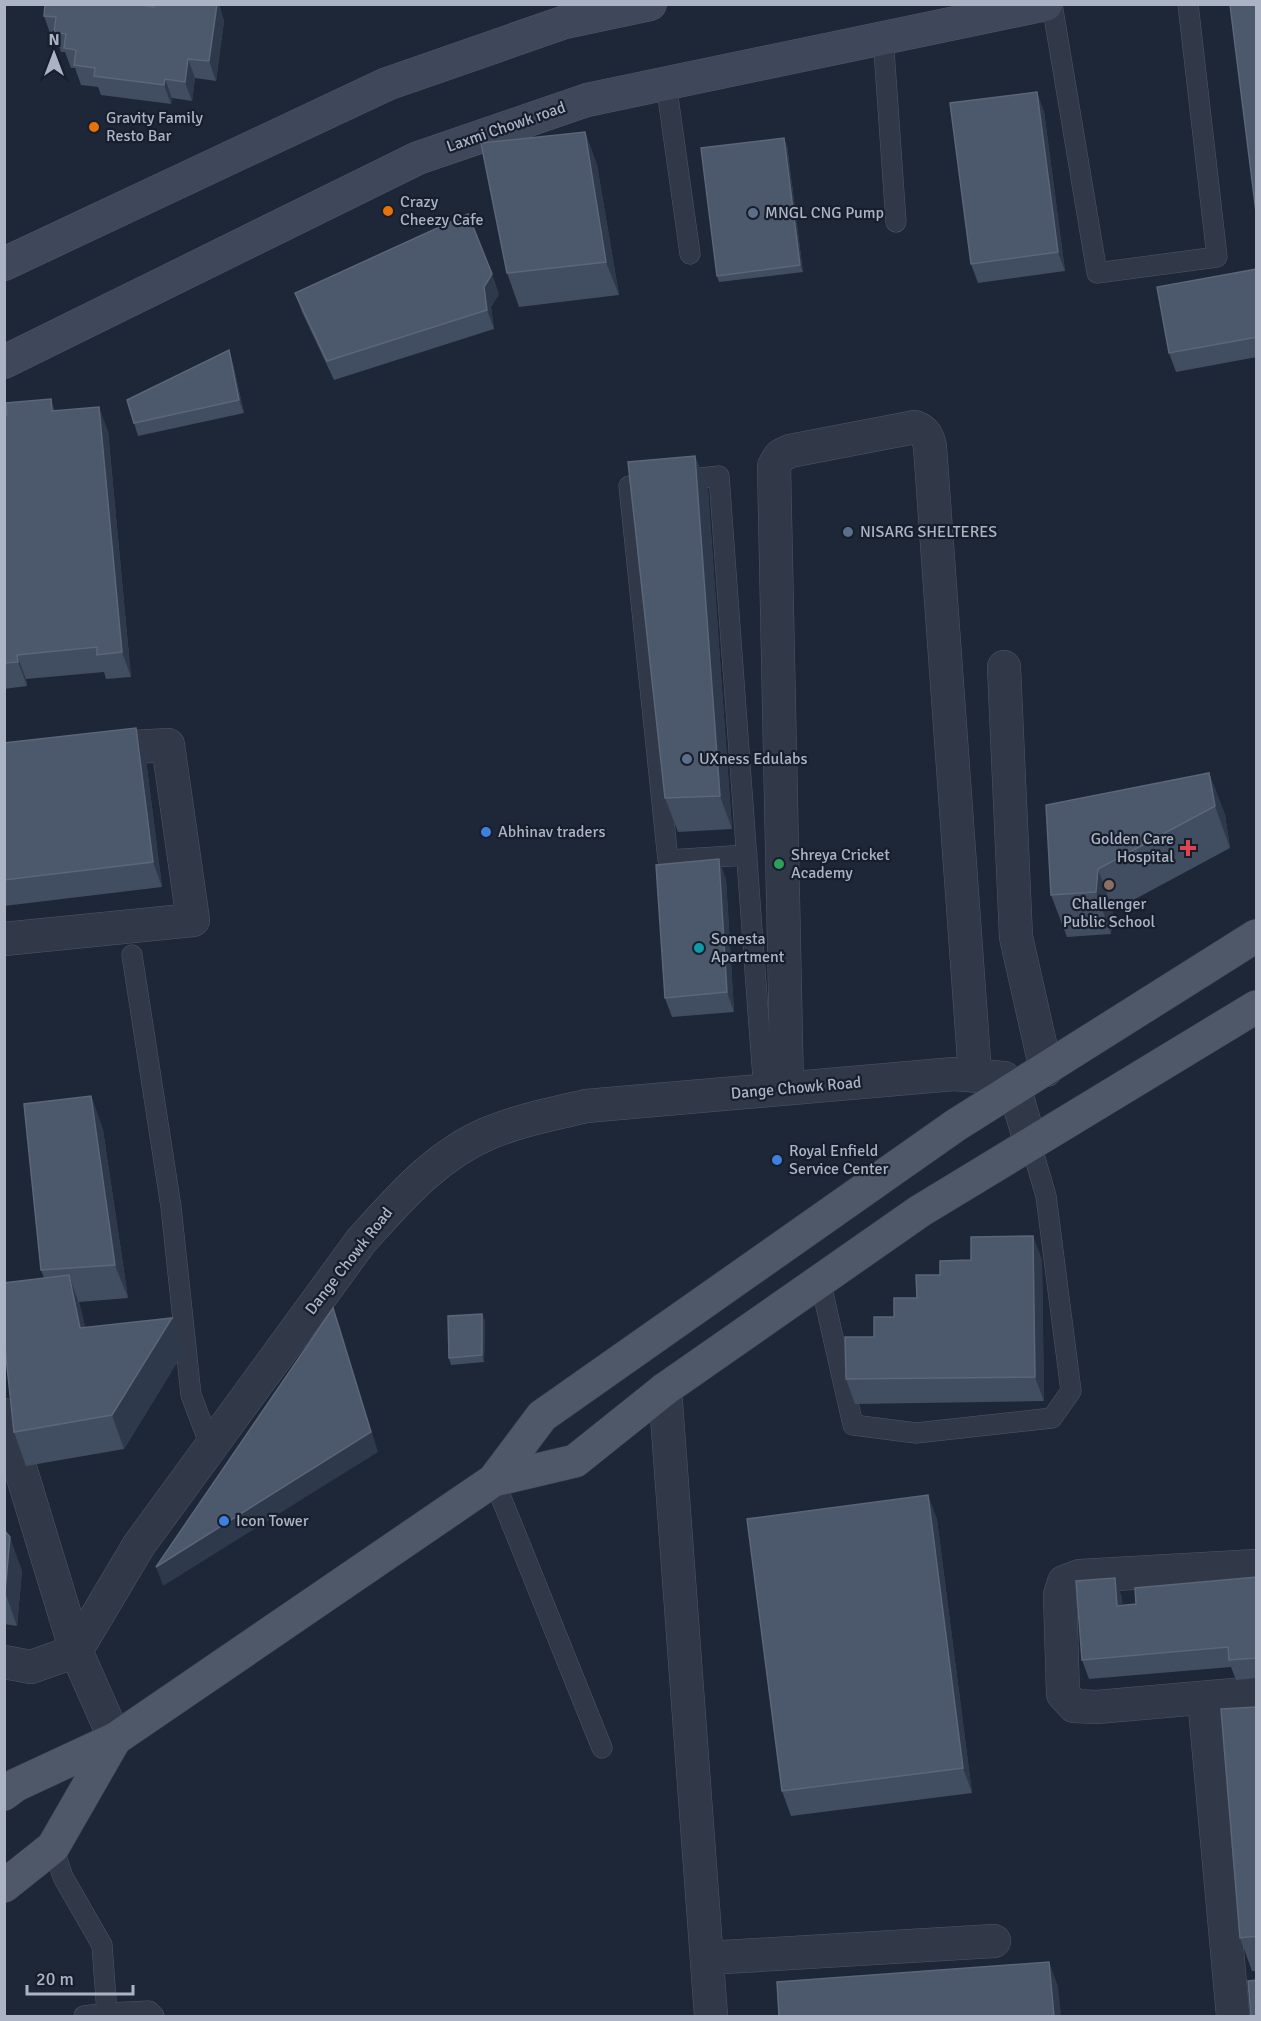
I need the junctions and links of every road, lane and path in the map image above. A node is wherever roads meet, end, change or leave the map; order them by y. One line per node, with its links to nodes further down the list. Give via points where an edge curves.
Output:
1 (650, 4): 9 (main road, via 565,22 387,84)
2 (1046, 4): 5 (main road, Laxmi Chowk road)
3 (1052, 4): 4 (lane, via 1097,273 1217,257)
4 (1188, 4)
5 (884, 36): 6 (main road, Laxmi Chowk road); 7 (lane)
6 (666, 83): 8 (lane); 10 (main road, Laxmi Chowk road, via 587,100 418,158)
7 (896, 222)
8 (690, 254)
9 (4, 264)
10 (4, 362)
11 (1004, 667): 18 (street, via 1016,937)
12 (75, 751): 15 (street, via 168,745 193,920)
13 (747, 855): 13 (lane, via 719,476 629,486 669,860); 20 (lane)
14 (1257, 936): 18 (main road)
15 (4, 939)
16 (132, 955): 26 (lane, via 171,1207 191,1395)
17 (1257, 1007): 22 (main road)
18 (1046, 1070): 21 (main road)
19 (975, 1074): 20 (street, Dange Chowk Road); 20 (street, via 930,447 929,437 915,427 790,452 780,456 774,466); 21 (street, Dange Chowk Road, via 1004,1078)
20 (775, 1090): 26 (street, Dange Chowk Road, via 586,1106 526,1119 487,1134 448,1156 402,1195 361,1241)
21 (1015, 1090): 22 (street); 27 (main road, via 956,1125 542,1416)
22 (1031, 1145): 23 (main road, via 920,1211); 23 (lane, via 1046,1196 1071,1391 1052,1418 916,1433 854,1425)
23 (819, 1280): 24 (main road)
24 (664, 1389): 27 (main road, via 575,1461); 39 (street)
25 (4, 1415): 29 (street)
26 (210, 1445): 29 (street, Dange Chowk Road, via 139,1545)
27 (494, 1480): 33 (main road); 34 (lane)
28 (1257, 1566): 32 (street, via 1080,1576 1064,1582 1060,1595 1063,1694 1074,1706)
29 (76, 1651): 30 (street, via 31,1667); 33 (street)
30 (4, 1662)
31 (1257, 1693): 32 (street)
32 (1204, 1698): 40 (street)
33 (115, 1740): 35 (main road); 36 (main road)
34 (602, 1748)
35 (4, 1794)
36 (53, 1847): 37 (main road); 41 (lane, via 63,1876 102,1945)
37 (4, 1886)
38 (994, 1941): 39 (street)
39 (707, 1958): 44 (street)
40 (1241, 2008)
41 (107, 2013): 42 (lane); 43 (lane, via 149,2011)
42 (84, 2016)
43 (154, 2016)
44 (711, 2016)

